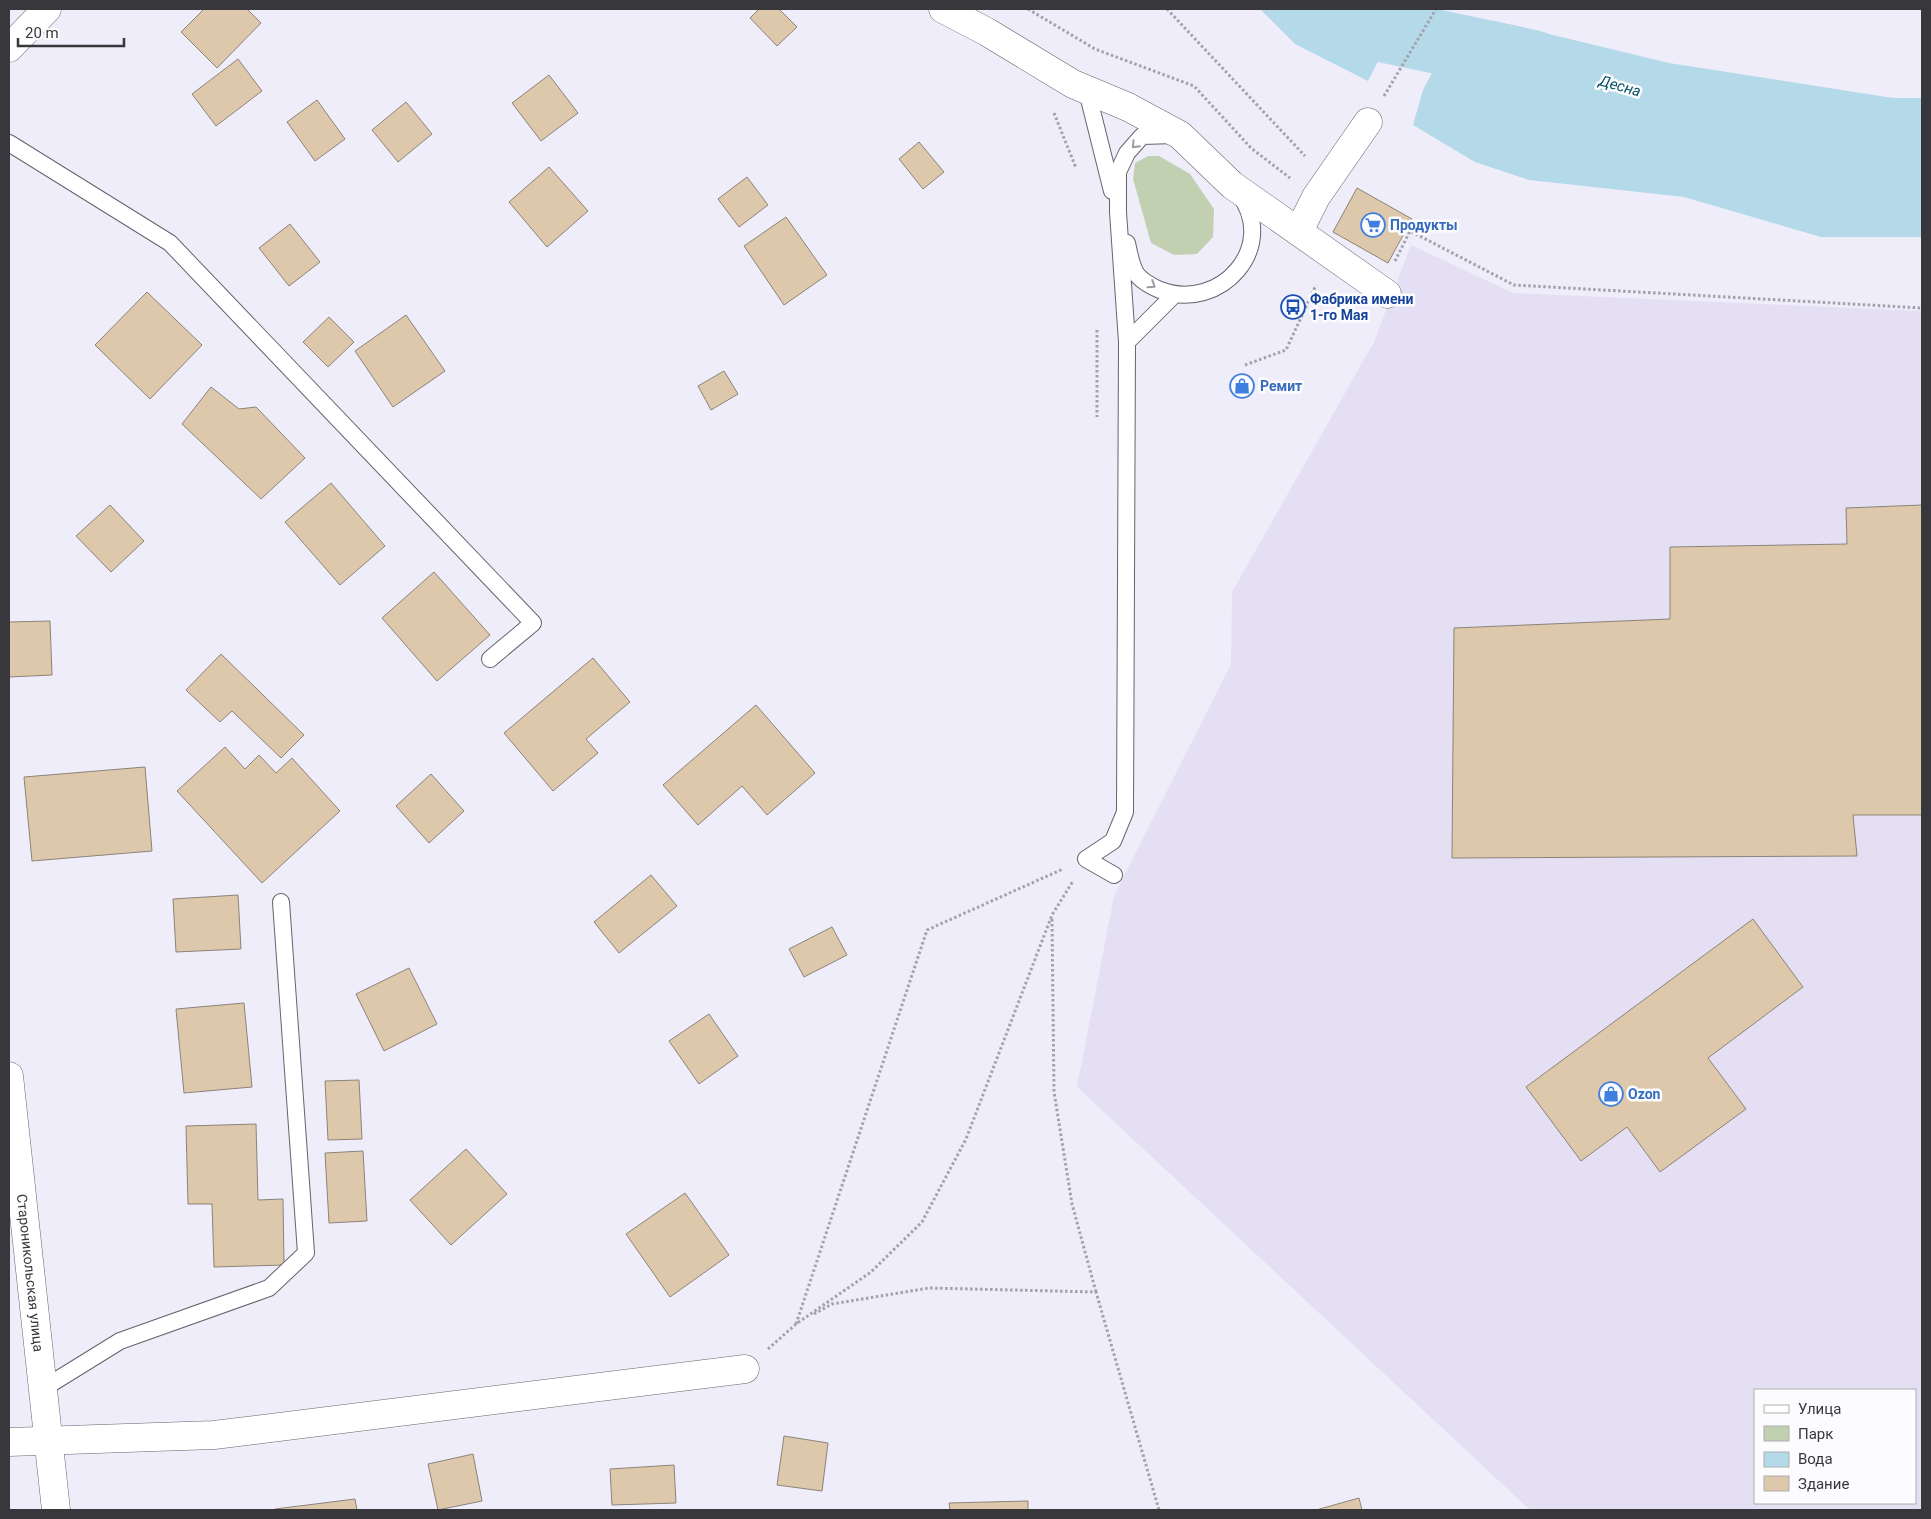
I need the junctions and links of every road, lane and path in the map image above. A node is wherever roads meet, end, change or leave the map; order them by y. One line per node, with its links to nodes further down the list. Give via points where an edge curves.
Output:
1 (47, 9): 6 (street)
2 (943, 9): 8 (street)
3 (1028, 9): 7 (path)
4 (1167, 9): 15 (path, via 1305,156)
5 (1436, 9): 10 (path)
6 (9, 48)
7 (1096, 49)
8 (1087, 91): 11 (street, via 1128,107); 16 (lane)
9 (1054, 113): 13 (path)
10 (1368, 122): 15 (street)
11 (1180, 135): 14 (street); 16 (lane, one-way to 16, via 1142,136 1127,153 1118,172)
12 (9, 143): 24 (lane, via 170,243 533,624)
13 (1079, 174)
14 (1232, 185): 17 (street); 19 (lane, via 1246,203 1252,225 1250,245 1243,264 1214,290 1194,296)
15 (1316, 197): 17 (street)
16 (1118, 212): 19 (lane, one-way to 19, via 1136,273 1153,287); 22 (lane)
17 (1299, 231): 18 (street)
18 (1384, 292): 20 (path, via 1410,231 1514,285)
19 (1174, 295): 22 (lane)
20 (1922, 308)
21 (1097, 326): 23 (path)
22 (1127, 342): 25 (lane, via 1125,812 1114,841)
23 (1097, 425)
24 (490, 659)
25 (1086, 859): 26 (lane); 28 (path); 31 (path, via 927,930)
26 (1114, 875)
27 (281, 902): 33 (lane, via 306,1254 269,1288 120,1341)
28 (1052, 916): 30 (path, via 1054,1092 1072,1204); 31 (path, via 966,1139 922,1222 870,1272)
29 (9, 1076): 33 (street, Староникольская улица)
30 (1096, 1292): 31 (path, via 930,1288 832,1304); 37 (path)
31 (796, 1324): 32 (path)
32 (745, 1369): 34 (street, via 214,1434)
33 (44, 1388): 34 (street, Староникольская улица)
34 (50, 1439): 35 (street); 36 (street, Староникольская улица)
35 (9, 1442)
36 (56, 1510)
37 (1159, 1510)

